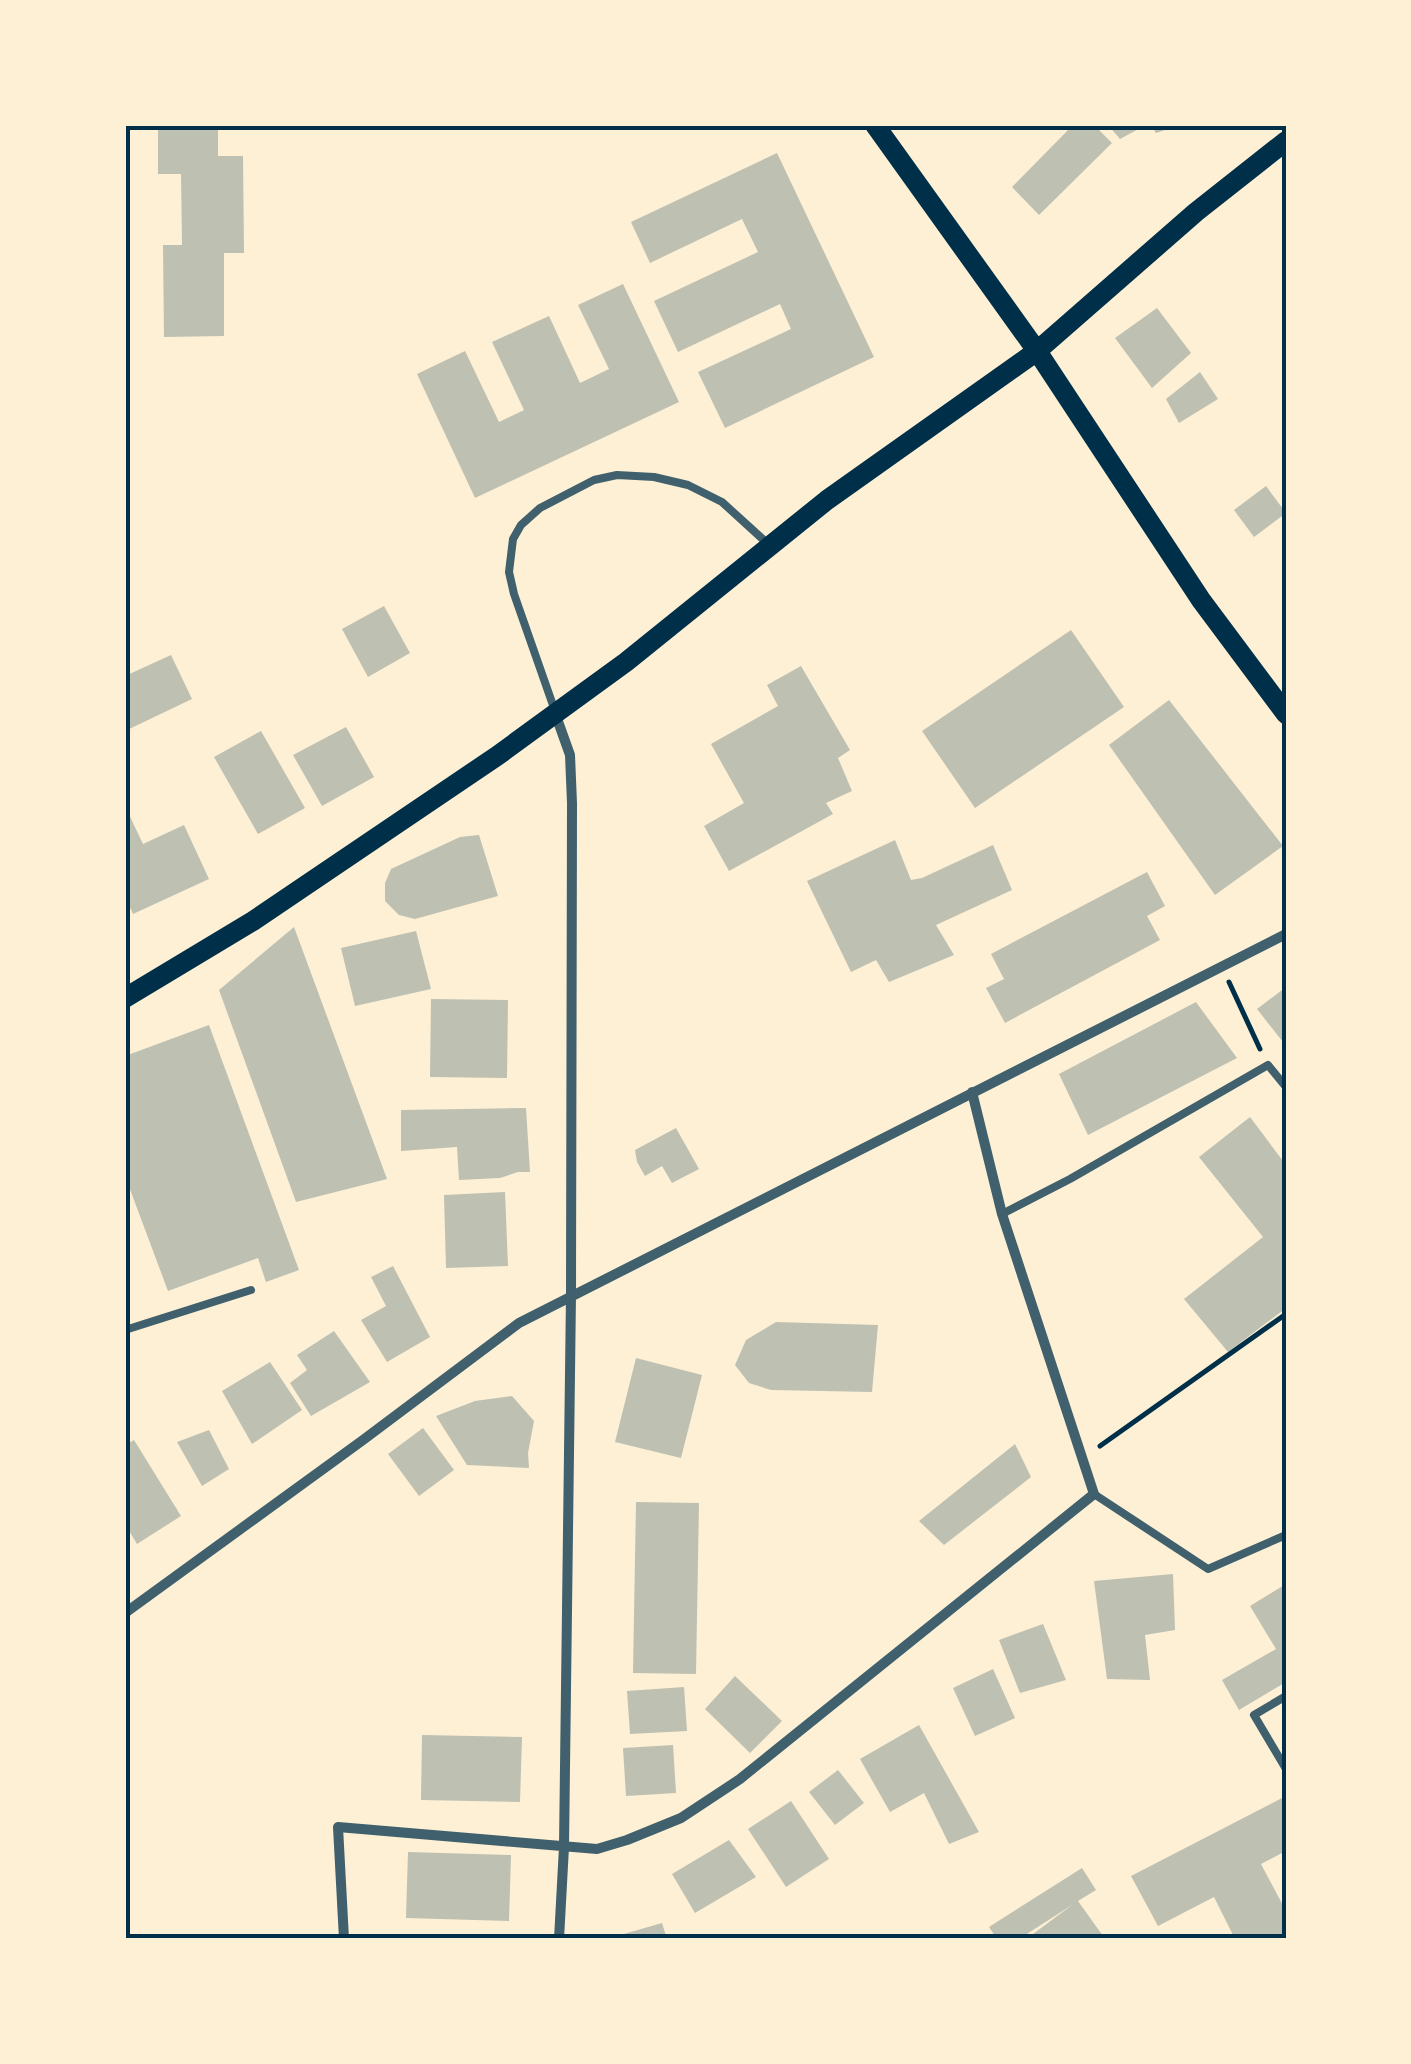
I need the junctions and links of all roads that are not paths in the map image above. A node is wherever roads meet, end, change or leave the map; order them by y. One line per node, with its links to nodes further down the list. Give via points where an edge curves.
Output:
1 (874, 125): 3 (main road)
2 (1286, 141): 3 (main road)
3 (1038, 351): 4 (main road); 6 (main road, via 1201,600)
4 (770, 546): 5 (main road); 5 (lane, via 722,502 654,477 594,480 540,508 513,539 509,572)
5 (556, 712): 8 (main road, via 254,922); 13 (street, via 570,755 572,803)
6 (1286, 714)
7 (1286, 934): 10 (street)
8 (125, 998)
9 (1286, 1087): 11 (lane, via 1268,1065)
10 (972, 1092): 11 (street); 13 (street)
11 (1002, 1214): 15 (street)
12 (252, 1290): 14 (lane)
13 (572, 1294): 17 (street, via 519,1323); 20 (street)
14 (125, 1330)
15 (1094, 1494): 16 (lane, via 1208,1570); 20 (street, via 740,1779 681,1818 627,1840 597,1849)
16 (1286, 1535)
17 (125, 1613)
18 (1286, 1696): 19 (lane, via 1254,1715)
19 (1286, 1770)
20 (564, 1847): 21 (street, via 338,1827); 22 (street)
21 (344, 1939)
22 (559, 1939)

